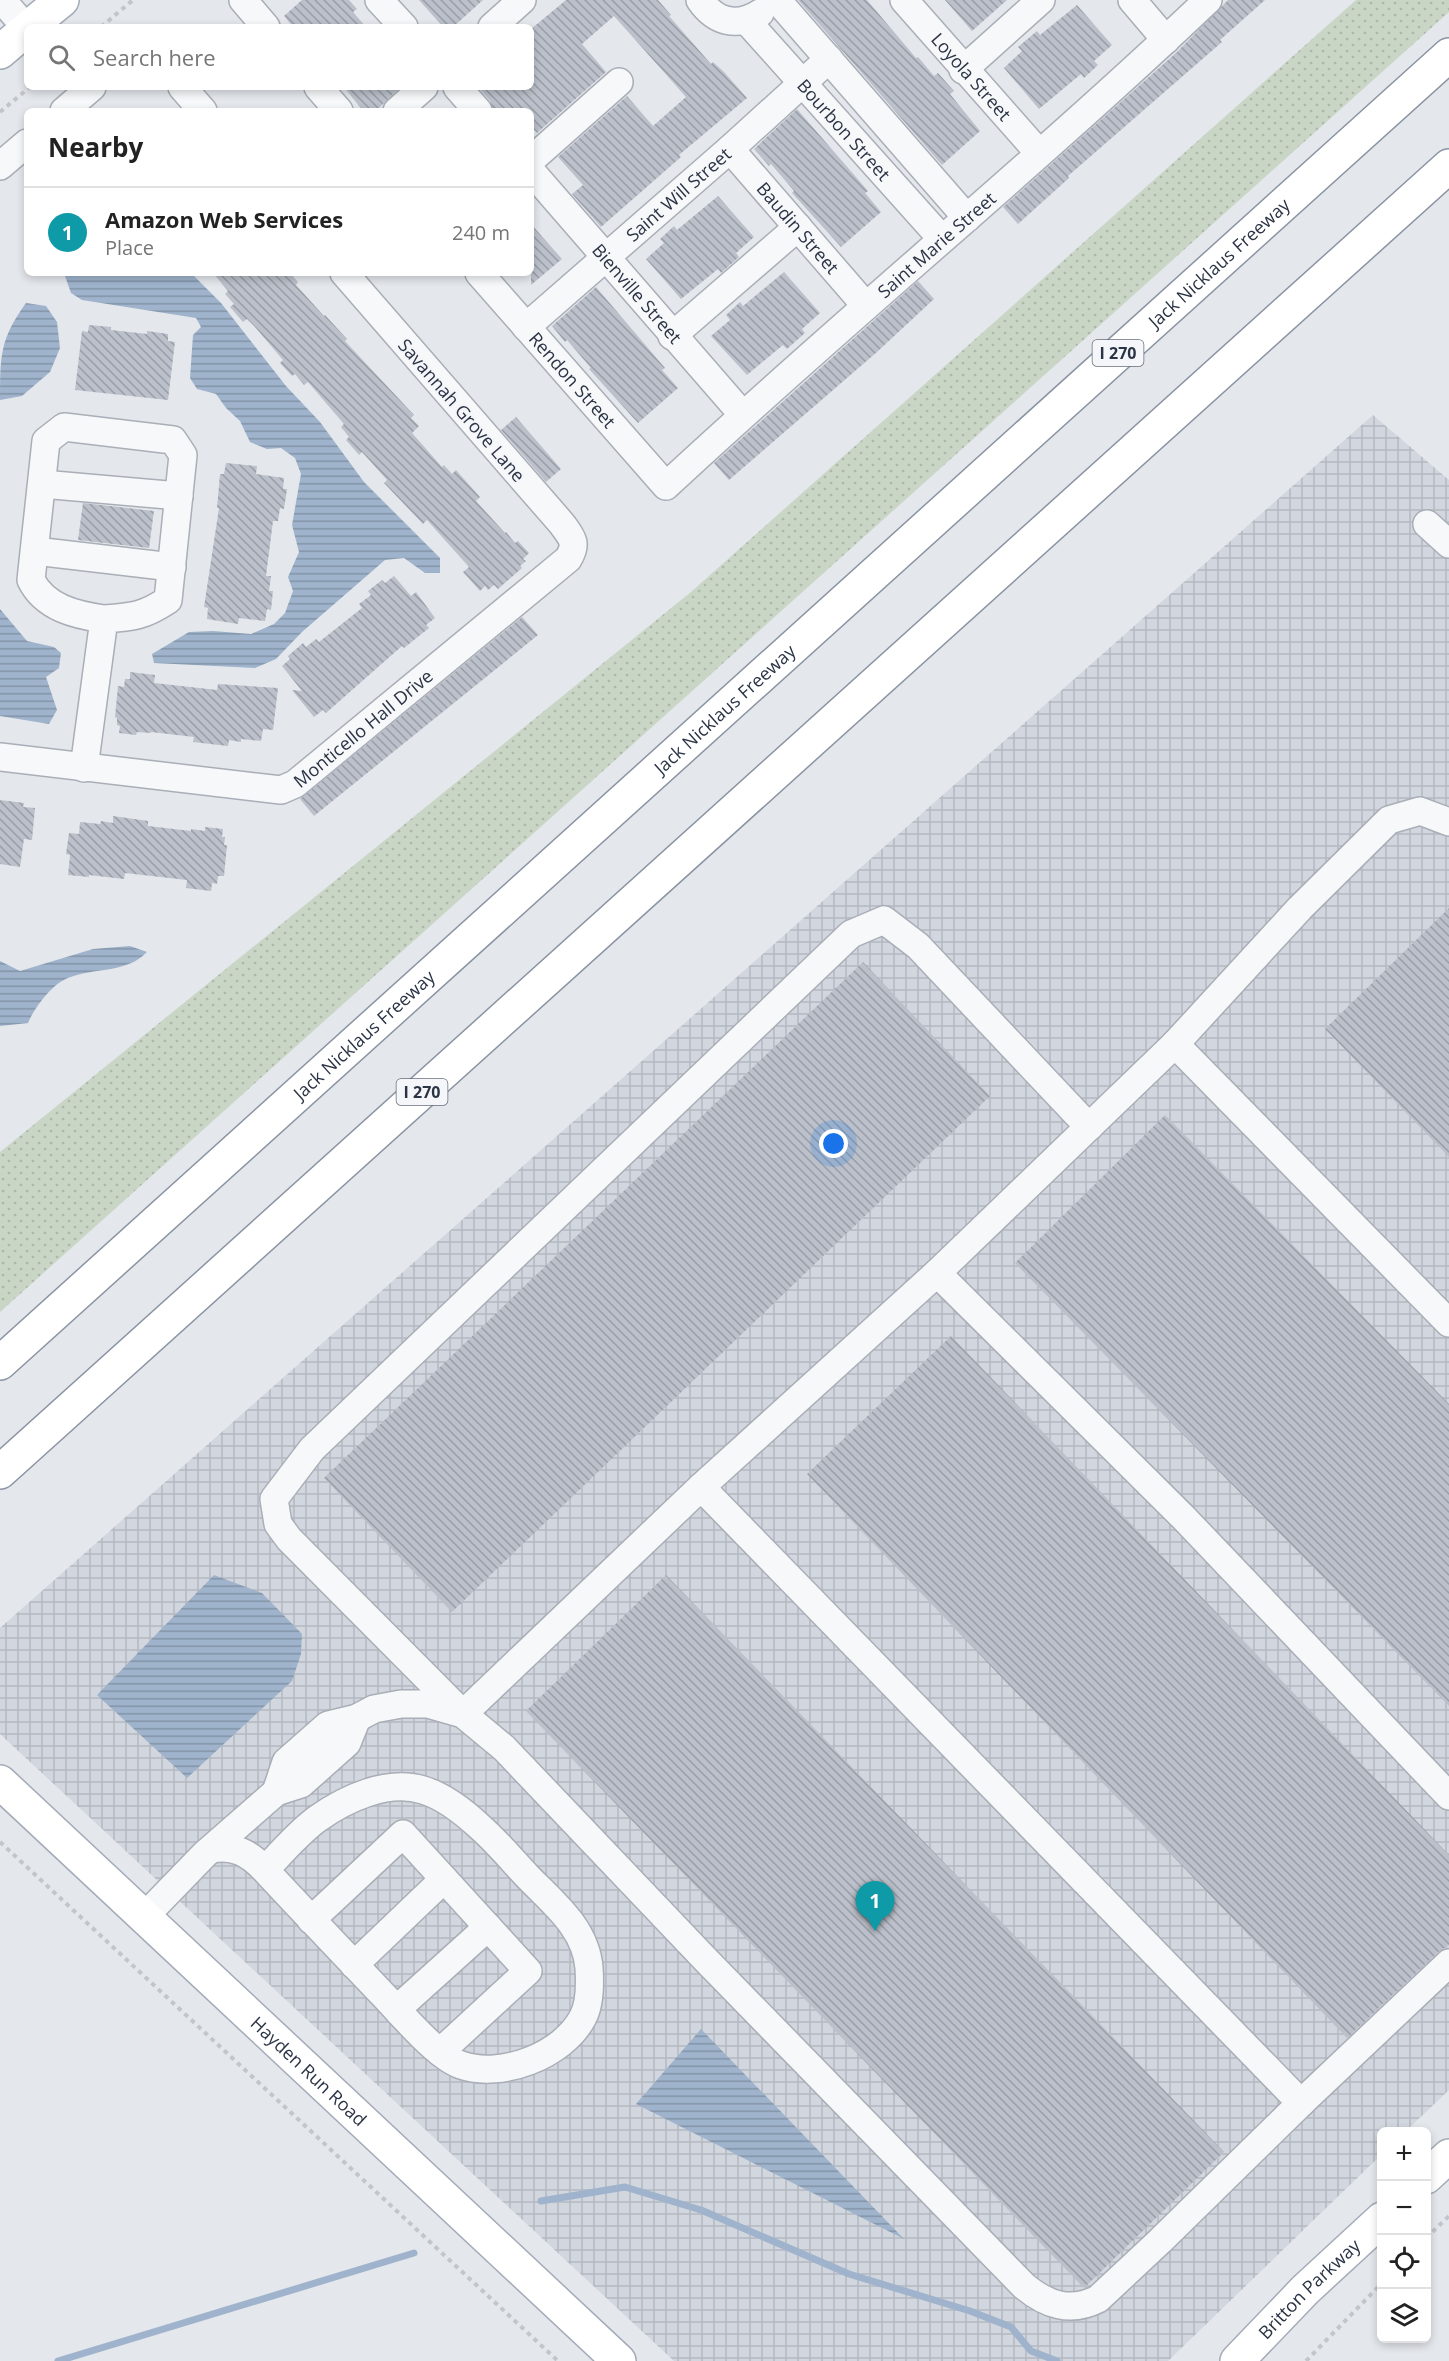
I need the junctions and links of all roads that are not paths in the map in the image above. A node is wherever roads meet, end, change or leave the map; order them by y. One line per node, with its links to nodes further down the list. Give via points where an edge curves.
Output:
1 (2, 0): 14 (street)
2 (62, 0): 15 (main road)
3 (243, 0): 16 (street)
4 (379, 0): 17 (street)
5 (522, 0): 18 (street)
6 (700, 0): 13 (street, via 719,19)
7 (769, 0): 13 (street, via 759,14)
8 (777, 0): 23 (street, Bourbon Street)
9 (904, 0): 24 (street, Loyola Street)
10 (1041, 0): 24 (street)
11 (1132, 0): 20 (street)
12 (1208, 0): 20 (street, Saint Marie Street)
13 (746, 21): 26 (street, Bourbon Street)
14 (24, 24)
15 (33, 24)
16 (263, 24)
17 (401, 24)
18 (495, 24)
19 (24, 31): 21 (main road)
20 (1166, 40): 39 (street, Saint Marie Street)
21 (0, 52)
22 (1449, 55): 70 (main road, Jack Nicklaus Freeway / I 270)
23 (829, 59): 26 (street, Saint Will Street); 44 (street, Bourbon Street)
24 (963, 70): 39 (street, Loyola Street)
25 (619, 82): 40 (street)
26 (803, 82): 38 (street, Saint Will Street); 46 (street, Bourbon Street)
27 (88, 90): 32 (street)
28 (185, 90): 33 (street)
29 (321, 90): 34 (street)
30 (421, 90): 35 (street)
31 (460, 90): 36 (street)
32 (68, 108)
33 (200, 108)
34 (336, 108)
35 (400, 108)
36 (475, 108)
37 (24, 146): 41 (street)
38 (730, 149): 45 (street, Baudin Street); 47 (street, Saint Will Street)
39 (1039, 153): 44 (street, Saint Marie Street)
40 (534, 157)
41 (0, 166)
42 (1449, 166): 71 (main road, I 270)
43 (534, 174): 47 (street, Bienville Street)
44 (967, 218): 46 (street, Saint Marie Street)
45 (798, 227): 50 (street, Baudin Street); 52 (street)
46 (942, 239): 50 (street, Saint Marie Street)
47 (606, 257): 51 (street, Saint Will Street); 52 (street, Bienville Street)
48 (347, 276): 59 (street, Savannah Grove Lane, via 562,524 573,540)
49 (482, 276): 51 (street, Rendon Street)
50 (866, 306): 53 (street, Saint Marie Street)
51 (526, 327): 55 (street, Rendon Street)
52 (672, 336): 53 (street, Bienville Street)
53 (743, 415): 55 (street, Saint Marie Street)
54 (42, 484): 56 (street); 56 (street, via 46,441 64,427 173,440 183,455); 60 (street)
55 (666, 486)
56 (179, 496): 61 (street)
57 (1427, 524): 58 (street)
58 (1449, 544)
59 (574, 550): 64 (street, Monticello Hall Drive, via 568,559 295,784 280,790)
60 (35, 551): 61 (street); 62 (street, via 31,580 36,591 76,615)
61 (172, 567): 62 (street, via 168,600 133,617)
62 (104, 619): 64 (street)
63 (0, 757): 64 (street, Monticello Hall Drive)
64 (84, 768)
65 (1449, 822): 66 (street, via 1420,811 1389,820 1300,908)
66 (1174, 1044): 67 (street); 69 (street)
67 (1089, 1126): 68 (street); 73 (street, via 918,946 884,920 850,934 312,1449 274,1499 278,1524 289,1539)
68 (937, 1273): 72 (street); 75 (street, via 1183,1517)
69 (1449, 1323)
70 (0, 1363)
71 (0, 1472)
72 (701, 1487): 73 (street); 86 (street)
73 (464, 1714): 76 (street, via 428,1704 401,1704 374,1709 357,1718 347,1743 301,1784 276,1792); 86 (street, via 504,1748 871,2130 1040,2299 1057,2306 1087,2304 1098,2299)
74 (0, 1782): 79 (main road, Hayden Run Road)
75 (1449, 1796)
76 (212, 1849): 77 (street, via 226,1846 243,1852); 79 (street)
77 (265, 1870): 80 (street); 85 (street, via 315,1820 333,1809 381,1788 422,1790 480,1827 569,1919 584,1944 589,1967 583,2017 570,2035 533,2060 488,2071 460,2065)
78 (444, 1879): 80 (street, via 403,1834); 81 (street); 83 (street)
79 (144, 1917): 90 (main road, Hayden Run Road)
80 (311, 1920): 83 (street)
81 (488, 1927): 84 (street); 85 (street, via 528,1971)
82 (1449, 1964): 86 (street)
83 (354, 1965): 84 (street)
84 (397, 2009): 85 (street)
85 (440, 2052)
86 (1301, 2103)
87 (1449, 2156): 88 (main road)
88 (1431, 2172)
89 (1377, 2224): 91 (main road, Britton Parkway, via 1305,2290)
90 (619, 2361)
91 (1237, 2361)

